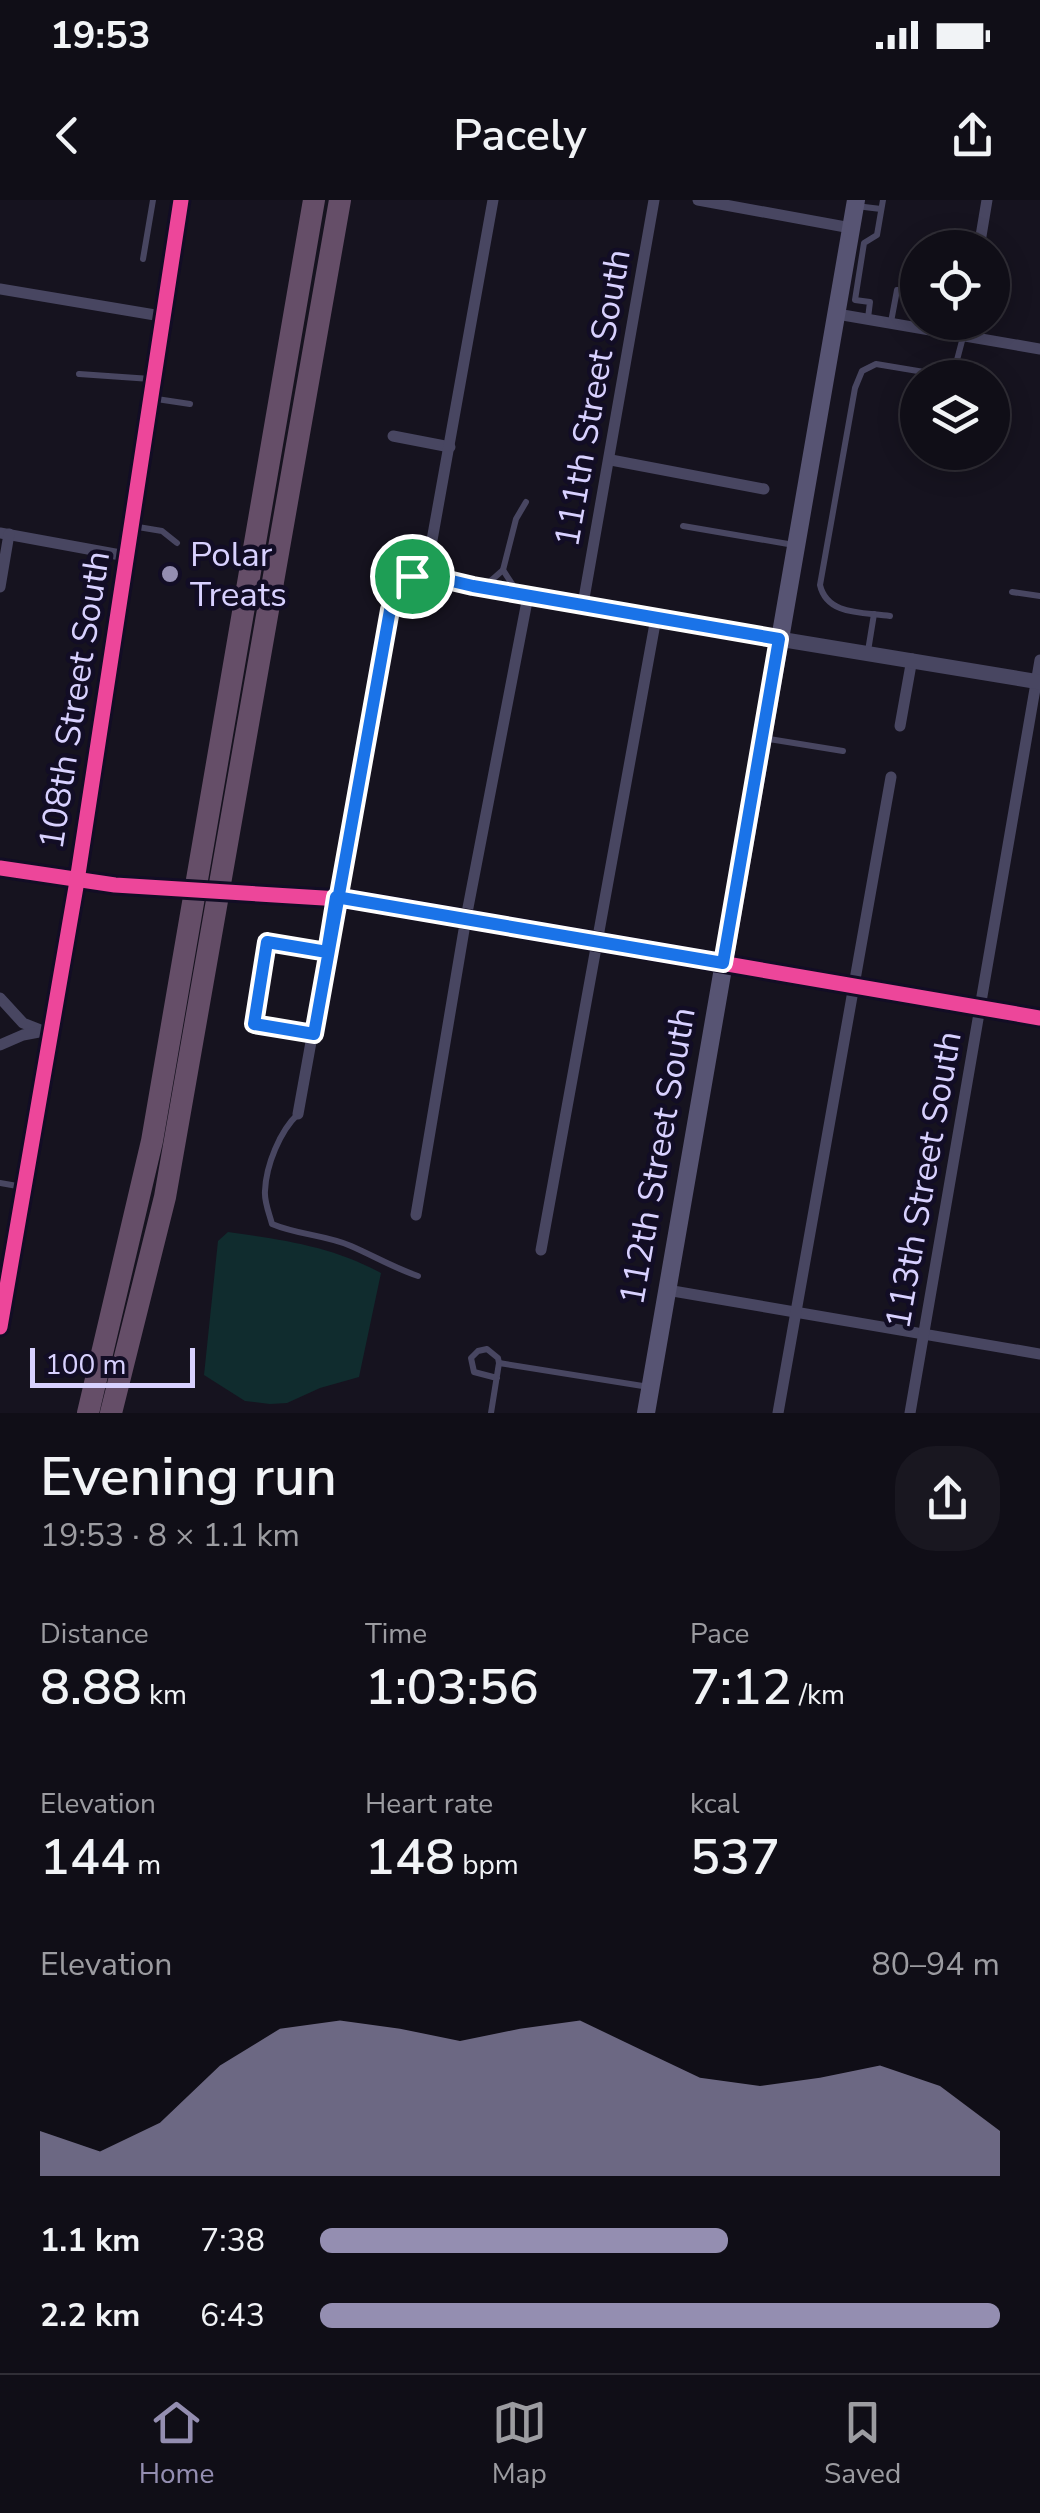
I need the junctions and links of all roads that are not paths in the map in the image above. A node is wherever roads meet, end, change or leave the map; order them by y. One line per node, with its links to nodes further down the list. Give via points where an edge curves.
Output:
1 (152, 200): 13 (lane)
2 (180, 200): 18 (street, 108th Street South)
3 (314, 200): 88 (highway, via 152,1140)
4 (340, 200): 89 (highway, via 165,1197)
5 (493, 200): 30 (street)
6 (654, 200): 31 (street, 111th Street South)
7 (698, 200): 11 (street)
8 (988, 200): 12 (street)
9 (856, 203): 10 (lane); 11 (main road, 112th Street South)
10 (882, 204): 14 (lane, via 877,234 864,243)
11 (851, 228): 14 (main road, 112th Street South)
12 (982, 230)
13 (143, 259)
14 (849, 286): 17 (main road, 112th Street South); 19 (lane, via 854,300 870,302)
15 (0, 289): 18 (street)
16 (900, 291): 20 (lane)
17 (837, 314): 19 (street); 38 (main road, 112th Street South)
18 (161, 316): 26 (street, 108th Street South)
19 (868, 320): 20 (street)
20 (890, 323): 21 (street)
21 (900, 324)
22 (962, 340): 48 (lane, via 948,376 876,364 857,380 820,586 835,608)
23 (1004, 340): 24 (street)
24 (1040, 350)
25 (78, 374): 26 (lane)
26 (152, 379): 27 (street, 108th Street South)
27 (149, 398): 28 (lane); 34 (street, 108th Street South)
28 (190, 404)
29 (392, 436): 30 (street)
30 (450, 447): 40 (street)
31 (611, 460): 32 (street); 47 (street, 111th Street South)
32 (764, 490)
33 (526, 502): 41 (lane)
34 (131, 526): 37 (lane, via 162,532); 39 (street, 108th Street South)
35 (683, 526): 38 (lane)
36 (5, 533): 39 (street); 42 (street)
37 (177, 543)
38 (796, 545): 51 (main road, 112th Street South)
39 (126, 556): 61 (street, 108th Street South)
40 (427, 568): 43 (street, via 439,578); 62 (street, via 402,584 390,610)
41 (503, 570): 43 (lane); 45 (lane)
42 (0, 587)
43 (484, 588): 45 (street)
44 (1012, 592): 46 (lane)
45 (524, 595): 47 (street); 63 (street)
46 (1040, 596)
47 (584, 604): 50 (street)
48 (874, 614): 49 (lane); 52 (lane)
49 (890, 616)
50 (656, 618): 51 (street); 64 (street)
51 (779, 639): 52 (street); 57 (main road, 112th Street South)
52 (868, 652): 53 (street)
53 (912, 659): 55 (street); 56 (street)
54 (1040, 660): 55 (street, 113th Street South)
55 (1038, 681): 69 (street, 113th Street South)
56 (900, 726)
57 (762, 738): 58 (lane); 66 (main road, 112th Street South)
58 (843, 751)
59 (891, 777): 67 (street)
60 (0, 868): 61 (street)
61 (78, 881): 62 (street, bridge); 71 (street, 108th Street South)
62 (336, 897): 63 (street); 65 (street)
63 (466, 918): 64 (street); 77 (street)
64 (597, 942): 66 (street); 78 (street)
65 (327, 952): 72 (street); 72 (lane, via 267,942 264,958 254,1024)
66 (723, 963): 67 (street); 80 (main road, 112th Street South)
67 (854, 986): 69 (street); 81 (street)
68 (0, 998): 71 (street, via 23,1023)
69 (980, 1008): 70 (street); 83 (street, 113th Street South)
70 (1040, 1018)
71 (45, 1033): 73 (street); 76 (street, 108th Street South)
72 (314, 1034): 74 (street)
73 (0, 1045)
74 (298, 1114): 79 (lane, via 284,1127 266,1179 272,1224 348,1244)
75 (0, 1183): 76 (lane)
76 (25, 1187): 82 (street, 108th Street South)
77 (416, 1215)
78 (541, 1250)
79 (418, 1276)
80 (668, 1290): 81 (street); 87 (main road, 112th Street South)
81 (796, 1312): 83 (street); 92 (street)
82 (0, 1327)
83 (924, 1334): 84 (street); 93 (street, 113th Street South)
84 (1040, 1354)
85 (499, 1363): 86 (lane); 86 (lane, via 487,1349 472,1358 474,1372); 87 (lane)
86 (497, 1378): 90 (lane)
87 (650, 1388): 91 (main road, 112th Street South)
88 (88, 1413)
89 (112, 1413)
90 (491, 1413)
91 (646, 1413)
92 (778, 1413)
93 (910, 1413)

